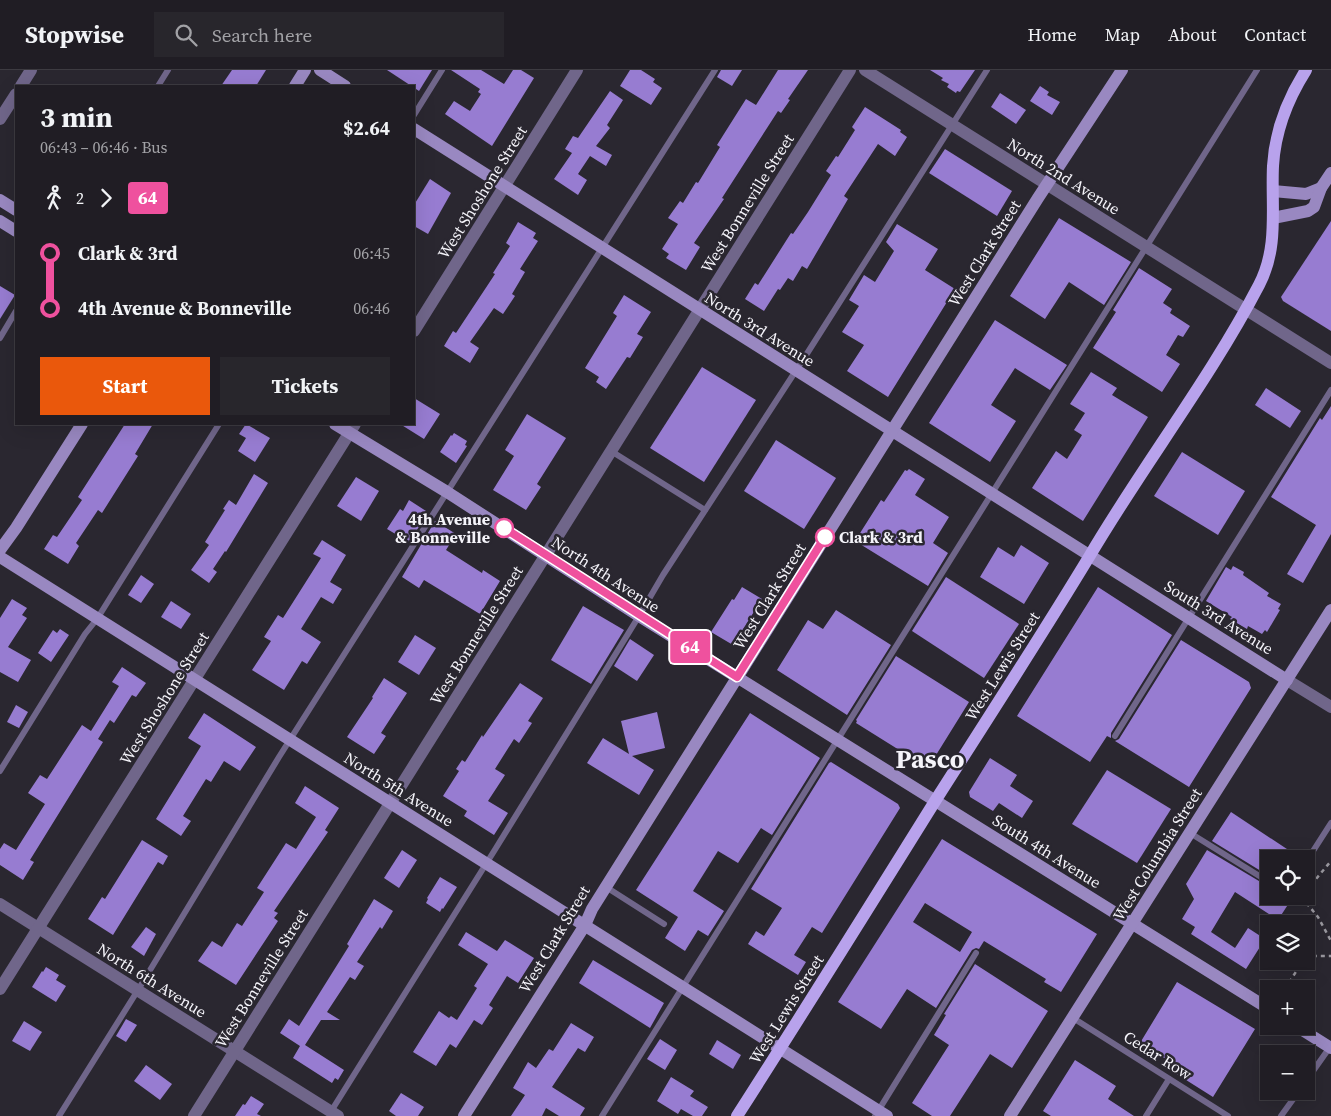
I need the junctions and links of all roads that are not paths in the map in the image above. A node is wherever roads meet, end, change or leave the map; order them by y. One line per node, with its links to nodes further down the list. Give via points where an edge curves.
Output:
1 (31, 70): 14 (street)
2 (168, 70): 15 (lane)
3 (305, 70): 16 (street)
4 (320, 70): 17 (street)
5 (442, 70): 19 (lane)
6 (578, 70): 25 (street, West Shoshone Street)
7 (715, 70): 34 (lane)
8 (850, 70): 36 (street, West Bonneville Street)
9 (865, 70): 21 (street, North 2nd Avenue)
10 (987, 70): 21 (lane)
11 (1122, 70): 24 (street, West Clark Street)
12 (1257, 70): 33 (lane)
13 (1306, 70): 27 (main road, West Lewis Street, via 1289,98 1276,138)
14 (22, 85)
15 (159, 85)
16 (296, 85)
17 (343, 85)
18 (15, 96): 20 (street)
19 (415, 113)
20 (0, 119)
21 (953, 125): 24 (street, North 2nd Avenue); 41 (lane)
22 (415, 130): 25 (street, North 3rd Avenue)
23 (1331, 173): 26 (street)
24 (1047, 184): 33 (street, North 2nd Avenue); 47 (street, West Clark Street)
25 (504, 186): 34 (street, North 3rd Avenue); 38 (street, West Shoshone Street)
26 (1321, 188): 27 (street, via 1306,194); 30 (street, via 1317,202 1308,211)
27 (1274, 191): 30 (main road, West Lewis Street)
28 (0, 200): 29 (street)
29 (15, 209)
30 (1273, 218): 35 (main road, West Lewis Street, via 1268,268)
31 (0, 221): 32 (street)
32 (15, 230)
33 (1147, 247): 35 (street, North 2nd Avenue); 50 (lane)
34 (603, 249): 36 (street, North 3rd Avenue); 49 (lane)
35 (1245, 309): 40 (street, North 2nd Avenue); 54 (main road, West Lewis Street)
36 (700, 310): 41 (street, North 3rd Avenue); 48 (street, West Bonneville Street)
37 (15, 313): 39 (lane)
38 (415, 329)
39 (0, 338)
40 (1331, 363)
41 (796, 370): 47 (street, North 3rd Avenue); 51 (lane)
42 (1331, 390): 58 (lane)
43 (81, 425): 52 (street)
44 (218, 425): 59 (lane)
45 (339, 425): 46 (street, North 4th Avenue)
46 (352, 428): 49 (street, North 4th Avenue); 61 (street, West Shoshone Street)
47 (891, 430): 50 (street, North 3rd Avenue); 60 (street, West Clark Street)
48 (611, 451): 51 (lane); 53 (street, West Bonneville Street)
49 (447, 492): 53 (street, North 4th Avenue); 66 (lane)
50 (992, 494): 54 (street, North 3rd Avenue); 65 (lane)
51 (705, 510): 57 (lane)
52 (0, 550)
53 (546, 554): 57 (street, North 4th Avenue); 69 (street, West Bonneville Street)
54 (1090, 555): 58 (street, South 3rd Avenue); 68 (main road, West Lewis Street)
55 (0, 557): 59 (street, North 5th Avenue)
56 (1331, 610): 62 (street, West Columbia Street)
57 (640, 616): 60 (street, North 4th Avenue); 73 (lane)
58 (1190, 618): 62 (street, South 3rd Avenue); 64 (lane)
59 (97, 619): 61 (street, North 5th Avenue); 67 (lane)
60 (737, 677): 65 (street, North 4th Avenue); 75 (street, West Clark Street)
61 (194, 680): 66 (street, North 5th Avenue); 80 (street, West Shoshone Street)
62 (1287, 680): 63 (street, South 3rd Avenue); 71 (street, West Columbia Street)
63 (1331, 707)
64 (1115, 736)
65 (837, 739): 68 (street, North 4th Avenue); 82 (lane)
66 (290, 740): 69 (street, North 5th Avenue); 84 (lane)
67 (0, 770)
68 (935, 801): 78 (street, South 4th Avenue); 89 (main road, West Lewis Street)
69 (390, 803): 73 (street, North 5th Avenue); 90 (street, West Bonneville Street)
70 (1331, 823): 72 (lane)
71 (1190, 833): 74 (lane); 78 (street, West Columbia Street)
72 (1314, 850)
73 (486, 863): 79 (street, North 5th Avenue); 94 (lane)
74 (1260, 876)
75 (606, 887): 77 (lane); 79 (street, West Clark Street)
76 (0, 904): 80 (street, North 6th Avenue)
77 (664, 924)
78 (1132, 924): 85 (street, South 4th Avenue); 86 (street, West Columbia Street)
79 (585, 925): 82 (street, North 5th Avenue); 98 (street, West Clark Street)
80 (39, 928): 83 (street, West Shoshone Street); 84 (street, North 6th Avenue)
81 (976, 953): 95 (lane)
82 (683, 987): 89 (street, North 5th Avenue); 99 (lane)
83 (0, 989)
84 (138, 990): 90 (street, North 6th Avenue); 96 (lane)
85 (1260, 1003)
86 (1073, 1018): 92 (lane, Cedar Row); 101 (street, West Columbia Street)
87 (1311, 1035): 88 (street)
88 (1331, 1047): 91 (lane)
89 (780, 1049): 95 (street, North 5th Avenue); 100 (main road, West Lewis Street)
90 (234, 1051): 94 (street, North 6th Avenue); 97 (street, West Bonneville Street)
91 (1315, 1069)
92 (1169, 1078): 102 (lane); 103 (lane, Cedar Row)
93 (1293, 1100): 104 (lane)
94 (332, 1114)
95 (880, 1114)
96 (59, 1116)
97 (194, 1116)
98 (464, 1116)
99 (602, 1116)
100 (738, 1116)
101 (1010, 1116)
102 (1146, 1116)
103 (1228, 1116)
104 (1281, 1116)

